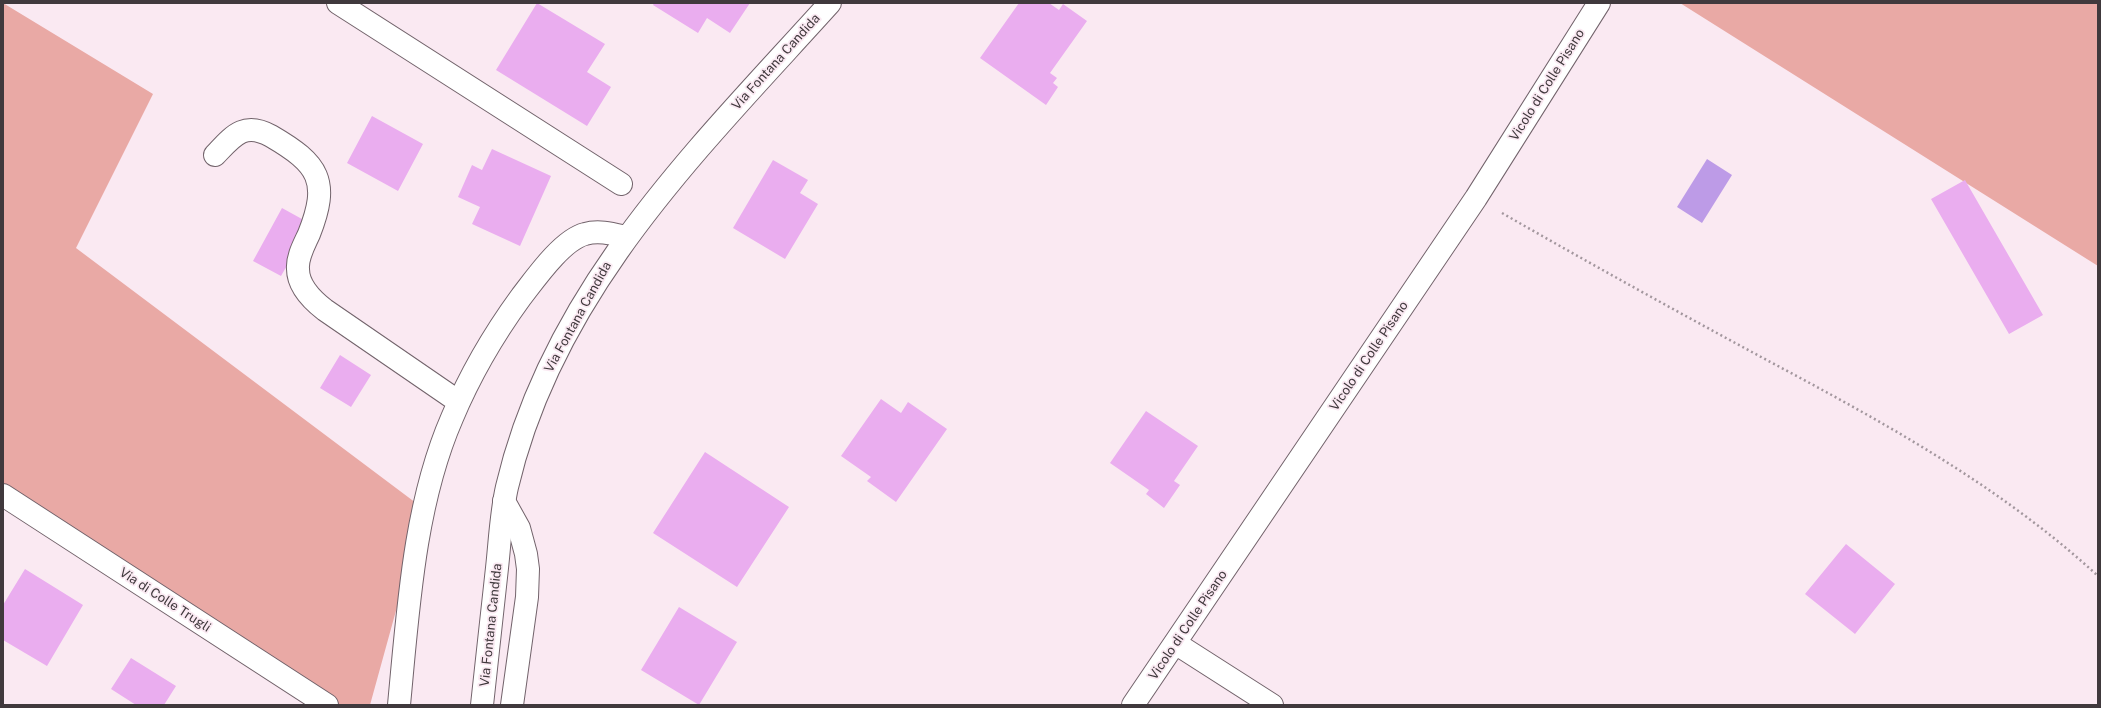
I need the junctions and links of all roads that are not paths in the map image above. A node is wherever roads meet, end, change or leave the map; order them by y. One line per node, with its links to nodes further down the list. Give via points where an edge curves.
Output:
1 (338, 3): 5 (street)
2 (830, 3): 6 (street, Via Fontana Candida, via 698,149)
3 (1598, 3): 10 (street, Vicolo di Colle Pisano, via 1476,198)
4 (215, 155): 7 (street, via 238,134 252,129 272,137 306,162 318,178 320,198 298,260 299,276 304,288 325,310)
5 (621, 184)
6 (626, 237): 7 (street, via 605,232 590,233 574,239 564,247 544,268 512,310); 9 (street, Via Fontana Candida, via 594,284 545,375 523,431)
7 (459, 402): 12 (street, via 437,458 424,509)
8 (3, 495): 11 (street, Via di Colle Trugli)
9 (504, 501): 13 (street, Via Fontana Candida); 14 (street, via 518,528 528,569 527,597)
10 (1176, 643): 15 (street, Vicolo di Colle Pisano); 16 (street)
11 (327, 705)
12 (399, 705)
13 (482, 705)
14 (512, 705)
15 (1133, 705)
16 (1272, 705)

